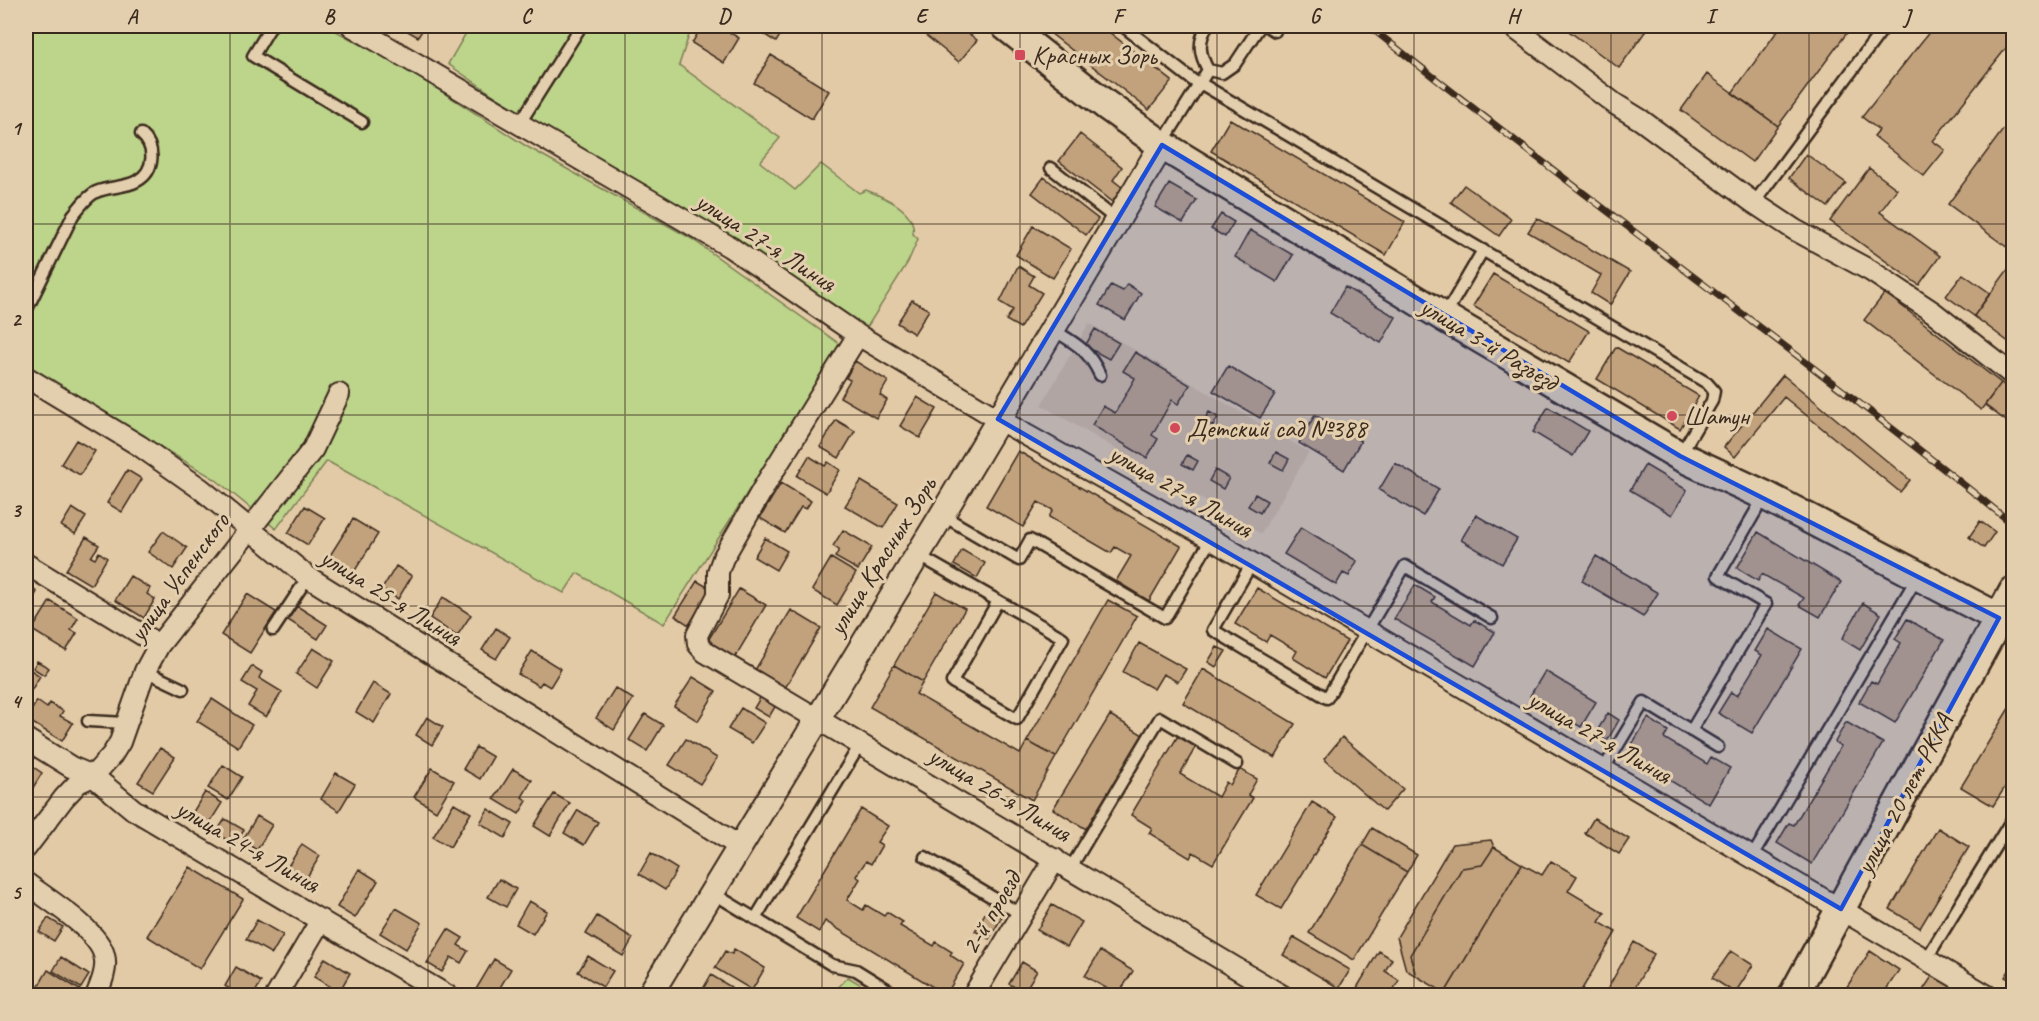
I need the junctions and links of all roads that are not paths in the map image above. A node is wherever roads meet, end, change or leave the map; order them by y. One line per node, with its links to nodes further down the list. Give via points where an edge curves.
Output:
1 (272, 26): 12 (lane, via 253,56)
2 (352, 26): 13 (street, улица 27-я Линия)
3 (581, 26): 13 (lane)
4 (1005, 26): 15 (main road, улица 3-й Разъезд)
5 (1123, 26): 11 (lane)
6 (1207, 26): 10 (lane, via 1200,38 1200,56)
7 (1260, 26): 10 (lane, via 1235,64 1221,73)
8 (1512, 26): 17 (street)
9 (1885, 26): 17 (lane)
10 (1208, 70): 11 (lane)
11 (1200, 84): 15 (lane); 19 (lane)
12 (362, 122)
13 (520, 123): 23 (street, улица 27-я Линия, via 730,247)
14 (141, 134): 20 (lane, via 149,140 152,150 146,172 137,181 96,193 84,202 73,215)
15 (1162, 145): 18 (street, улица Красных Зорь); 21 (main road, улица 3-й Разъезд)
16 (1051, 168): 18 (lane)
17 (1754, 203): 25 (street, via 1933,312)
18 (1117, 219): 22 (street, улица Красных Зорь)
19 (1483, 250): 21 (lane); 29 (lane, via 1711,386 1712,401)
20 (26, 311)
21 (1443, 317): 29 (main road, улица 3-й Разъезд)
22 (1052, 329): 24 (lane, via 1082,347 1092,357); 28 (street, улица Красных Зорь)
23 (858, 335): 28 (street, улица 27-я Линия); 48 (street, улица 26-я Линия, via 723,558 718,572 718,595 697,635 705,652)
24 (1100, 375)
25 (2013, 376)
26 (26, 377): 32 (street, улица 25-я Линия, via 140,447 201,489)
27 (339, 394): 32 (street, улица Успенского, via 313,449)
28 (998, 420): 31 (street, улица Красных Зорь); 33 (street, улица 27-я Линия)
29 (1680, 456): 30 (main road, улица 3-й Разъезд)
30 (1766, 496): 37 (main road, улица 3-й Разъезд); 51 (lane, via 1718,576 1766,604)
31 (942, 515): 33 (lane, via 1018,560 1030,540 1165,618); 34 (street, улица Красных Зорь)
32 (247, 528): 38 (street, улица 25-я Линия); 45 (street, улица Успенского)
33 (1211, 539): 35 (street, улица 27-я Линия)
34 (918, 555): 40 (lane); 48 (street, улица Красных Зорь)
35 (1252, 563): 44 (street, улица 27-я Линия); 44 (lane, via 1213,630 1327,698)
36 (26, 564): 45 (street)
37 (1918, 576): 42 (main road, улица 3-й Разъезд); 62 (lane)
38 (308, 577): 43 (lane); 59 (street, улица 25-я Линия)
39 (2013, 591): 42 (main road, улица 20 лет РККА)
40 (998, 601): 40 (lane, via 1064,638 1017,719 952,682)
41 (1492, 618): 44 (lane, via 1405,566)
42 (2006, 621): 66 (main road, улица 20 лет РККА)
43 (273, 630)
44 (1367, 631): 56 (street, улица 27-я Линия)
45 (159, 645): 46 (street, улица Успенского)
46 (145, 671): 47 (lane); 50 (street, улица Успенского)
47 (183, 688)
48 (817, 716): 53 (street, улица 26-я Линия); 59 (street, улица Красных Зорь)
49 (88, 721): 50 (lane)
50 (126, 723): 57 (street, улица Успенского, via 112,755)
51 (1691, 731): 54 (lane); 56 (lane, via 1644,702)
52 (26, 739): 57 (street, улица 24-я Линия)
53 (861, 742): 63 (street, улица 26-я Линия); 68 (lane)
54 (1718, 747)
55 (1237, 764): 63 (lane, via 1160,718)
56 (1603, 770): 62 (street, улица 27-я Линия)
57 (93, 776): 60 (street, улица Успенского, via 78,783 64,798); 69 (street, улица 24-я Линия, via 134,810)
58 (2013, 816): 70 (lane)
59 (739, 846): 65 (street, улица Красных Зорь)
60 (26, 848)
61 (925, 857): 67 (lane)
62 (1752, 857): 66 (street, улица 27-я Линия)
63 (1063, 864): 67 (street, 2-й проезд); 71 (street, улица 26-я Линия)
64 (26, 883): 72 (street, via 98,940 105,957)
65 (711, 892): 68 (lane); 75 (street, улица Красных Зорь)
66 (1841, 909): 70 (street, улица 27-я Линия); 78 (main road, улица 20 лет РККА)
67 (1022, 915): 77 (street, 2-й проезд)
68 (755, 919): 76 (lane, via 832,965 856,970)
69 (321, 920): 73 (street); 74 (street, улица 24-я Линия)
70 (1927, 958): 79 (street, улица 27-я Линия)
71 (1274, 993)
72 (96, 996)
73 (276, 996)
74 (448, 996)
75 (649, 996)
76 (897, 996)
77 (973, 996)
78 (1793, 996)
79 (1988, 996)

